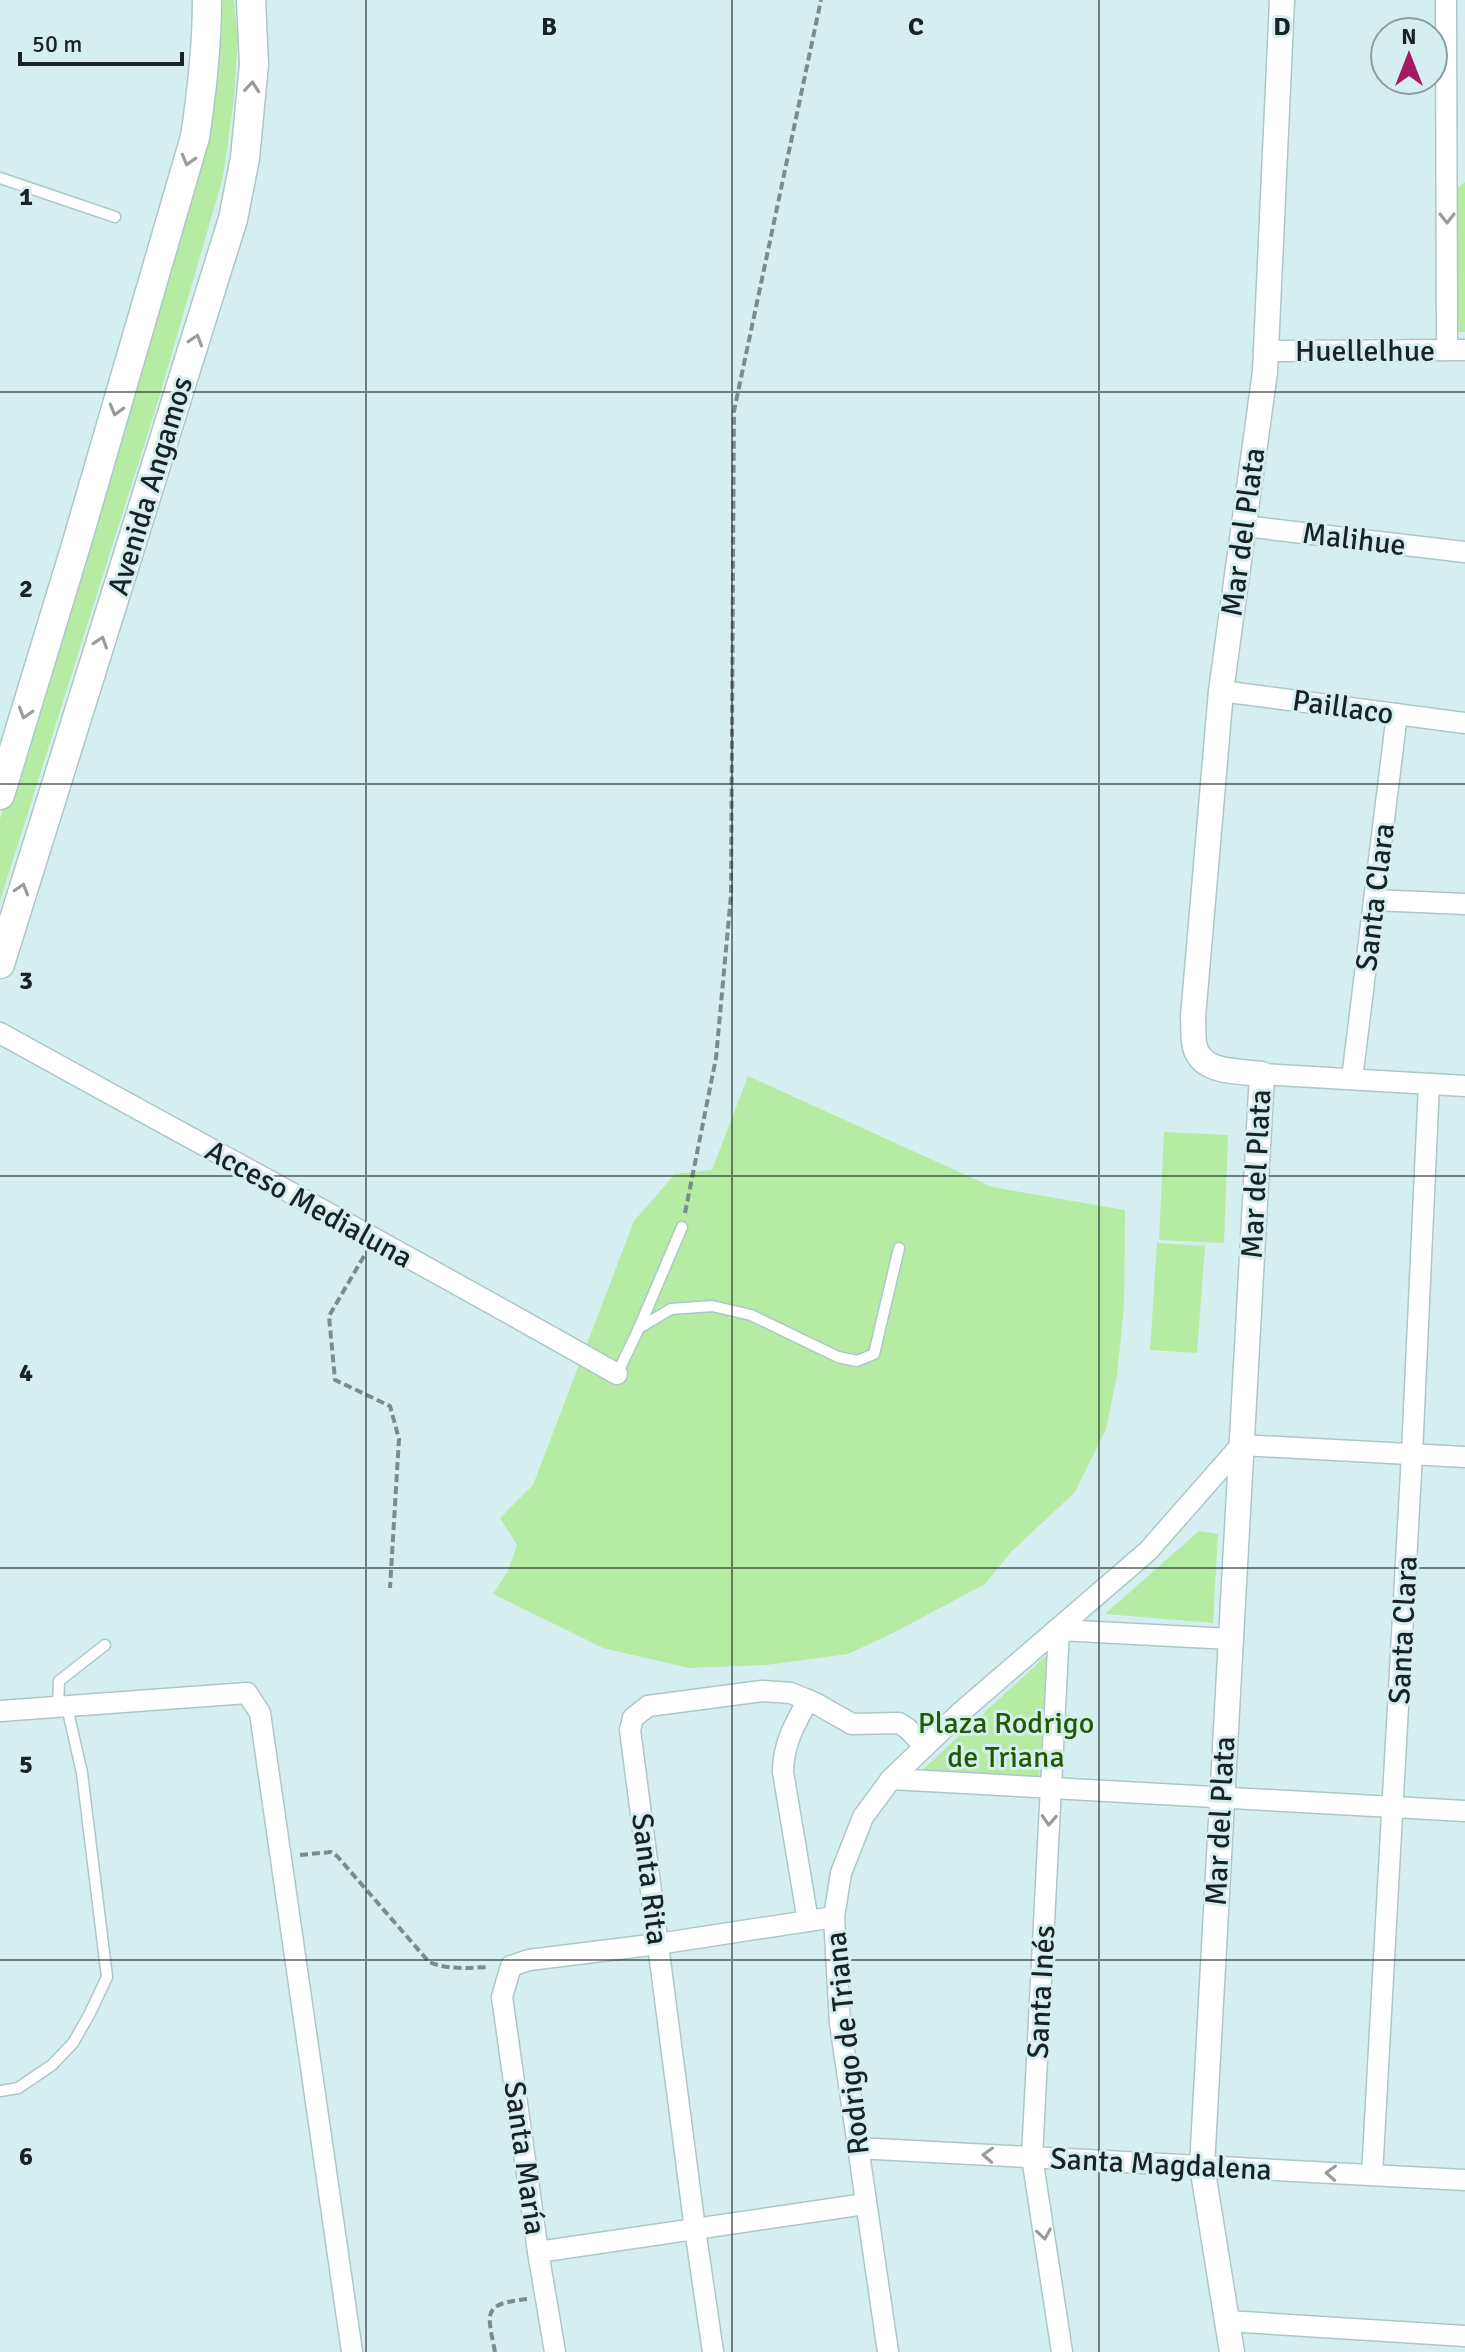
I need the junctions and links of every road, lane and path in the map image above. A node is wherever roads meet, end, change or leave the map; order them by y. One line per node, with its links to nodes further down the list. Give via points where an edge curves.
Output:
1 (207, 0): 16 (main road, Avenida Angamos, one-way to 16, via 195,137)
2 (251, 0): 19 (main road, Avenida Angamos, one-way to 2, via 233,219 253,77)
3 (821, 0): 25 (path, via 734,411 731,895 716,1058)
4 (1282, 0): 10 (street, Mar del Plata)
5 (1446, 0): 6 (street)
6 (1456, 163): 9 (street, one-way to 9)
7 (0, 178): 8 (lane)
8 (115, 217)
9 (1456, 350): 10 (street, Huellelhue)
10 (1264, 351): 11 (street, Mar del Plata)
11 (1244, 526): 12 (street, Malihue); 13 (street, Mar del Plata)
12 (1465, 552)
13 (1221, 691): 14 (street, Paillaco); 21 (street, Mar del Plata, via 1193,1017 1195,1048 1216,1068)
14 (1397, 714): 15 (street, Paillaco); 17 (street, Santa Clara)
15 (1465, 723)
16 (0, 795)
17 (1374, 900): 18 (street); 22 (street, Santa Clara)
18 (1465, 904)
19 (0, 964)
20 (0, 1033): 26 (street, Acceso Medialuna)
21 (1262, 1074): 22 (street); 30 (street, Mar del Plata)
22 (1352, 1079): 23 (street)
23 (1429, 1084): 24 (street); 31 (street, Santa Clara)
24 (1465, 1086)
25 (682, 1227): 28 (lane)
26 (374, 1240): 29 (street, Acceso Medialuna); 33 (path, via 329,1316 335,1380 390,1406 399,1439)
27 (899, 1248): 28 (lane, via 874,1354 857,1361 751,1315 712,1306 671,1309)
28 (639, 1328): 29 (lane)
29 (617, 1374)
30 (1241, 1445): 31 (street); 34 (street, Rodrigo de Triana, via 1148,1551); 35 (street, Mar del Plata)
31 (1412, 1454): 32 (street); 44 (street, Santa Clara)
32 (1465, 1457)
33 (390, 1588)
34 (1059, 1630): 35 (street); 40 (street, Rodrigo de Triana); 42 (street, Santa Inés)
35 (1230, 1639): 43 (street, Mar del Plata)
36 (105, 1645): 38 (lane, via 59,1681)
37 (808, 1700): 40 (street, Santa Rita, via 852,1724 899,1723); 48 (street, via 789,1734 783,1772); 49 (street, Santa Rita, via 762,1691 648,1706 633,1718 630,1730)
38 (62, 1708): 39 (street); 46 (street, via 247,1693 260,1713); 51 (lane, via 82,1773 107,1977 63,2054 18,2088)
39 (0, 1711)
40 (925, 1747): 41 (street, Rodrigo de Triana)
41 (891, 1779): 42 (street); 47 (street, Rodrigo de Triana, via 863,1817 841,1873)
42 (1051, 1788): 43 (street); 53 (street, Santa Inés, one-way to 53)
43 (1222, 1798): 44 (street); 54 (street, Mar del Plata)
44 (1393, 1807): 45 (street); 55 (street, Santa Clara)
45 (1465, 1811)
46 (281, 1858): 50 (path, via 331,1852 337,1856 429,1962 455,1968); 63 (street)
47 (834, 1917): 48 (street); 52 (street, Rodrigo de Triana, via 840,2023)
48 (808, 1921): 49 (street)
49 (658, 1944): 50 (street); 58 (street, Santa Rita)
50 (511, 1966): 59 (street, Santa María, via 502,1997)
51 (0, 2091)
52 (857, 2148): 53 (street, Santa Magdalena, one-way to 52); 57 (street, Rodrigo de Triana)
53 (1032, 2157): 54 (street, Santa Magdalena); 68 (street, Santa Inés, one-way to 68)
54 (1202, 2166): 55 (street, Santa Magdalena, one-way to 54); 61 (street, Mar del Plata)
55 (1372, 2175): 56 (street, Santa Magdalena)
56 (1465, 2180)
57 (865, 2204): 58 (street); 67 (street, Rodrigo de Triana)
58 (695, 2229): 59 (street); 66 (street, Santa Rita)
59 (538, 2252): 60 (street, Santa María)
60 (546, 2300): 64 (path, via 494,2307 489,2323); 65 (street, Santa María)
61 (1227, 2321): 62 (street); 69 (street, Mar del Plata)
62 (1465, 2336)
63 (352, 2352)
64 (495, 2352)
65 (555, 2352)
66 (713, 2352)
67 (888, 2352)
68 (1062, 2352)
69 (1232, 2352)

